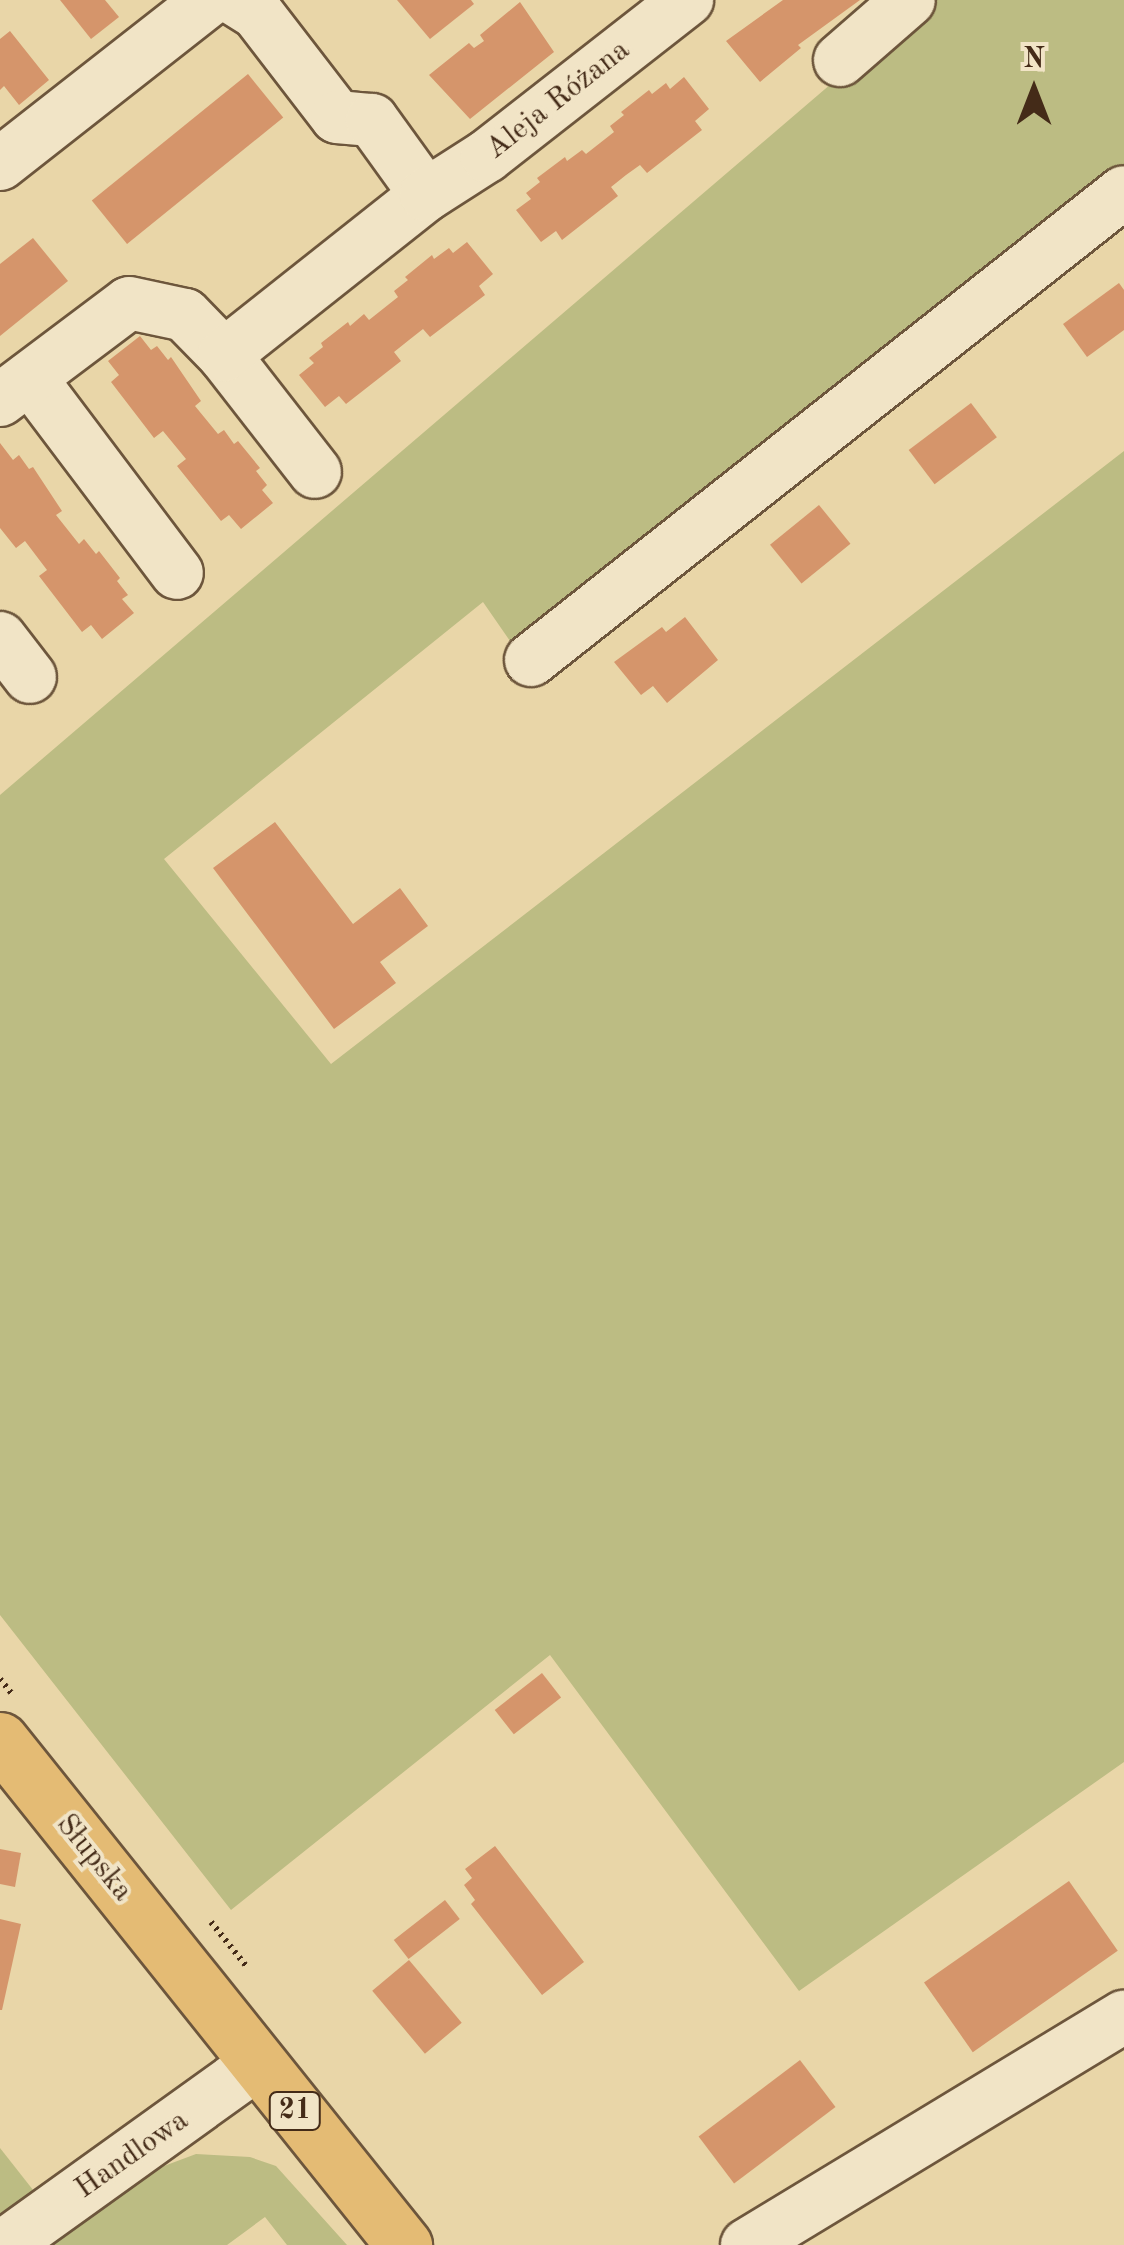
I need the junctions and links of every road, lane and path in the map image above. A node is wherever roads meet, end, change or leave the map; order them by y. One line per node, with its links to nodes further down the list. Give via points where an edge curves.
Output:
1 (209, 0): 6 (street)
2 (236, 0): 8 (street, via 257,13 337,116 372,120)
3 (687, 0): 8 (street, Aleja Różana, via 488,156)
4 (909, 0): 5 (street)
5 (840, 60)
6 (0, 164)
7 (1124, 192): 13 (street)
8 (426, 195): 9 (street, Aleja Różana)
9 (224, 355): 10 (street, via 185,315 129,303); 11 (street)
10 (15, 389): 12 (street)
11 (315, 472)
12 (177, 573)
13 (531, 660)
14 (0, 1740): 16 (main road, Słupska / 21)
15 (1124, 2016): 19 (street)
16 (257, 2064): 17 (street, Handlowa); 18 (main road, 21)
17 (5, 2245)
18 (404, 2245)
19 (747, 2245)

